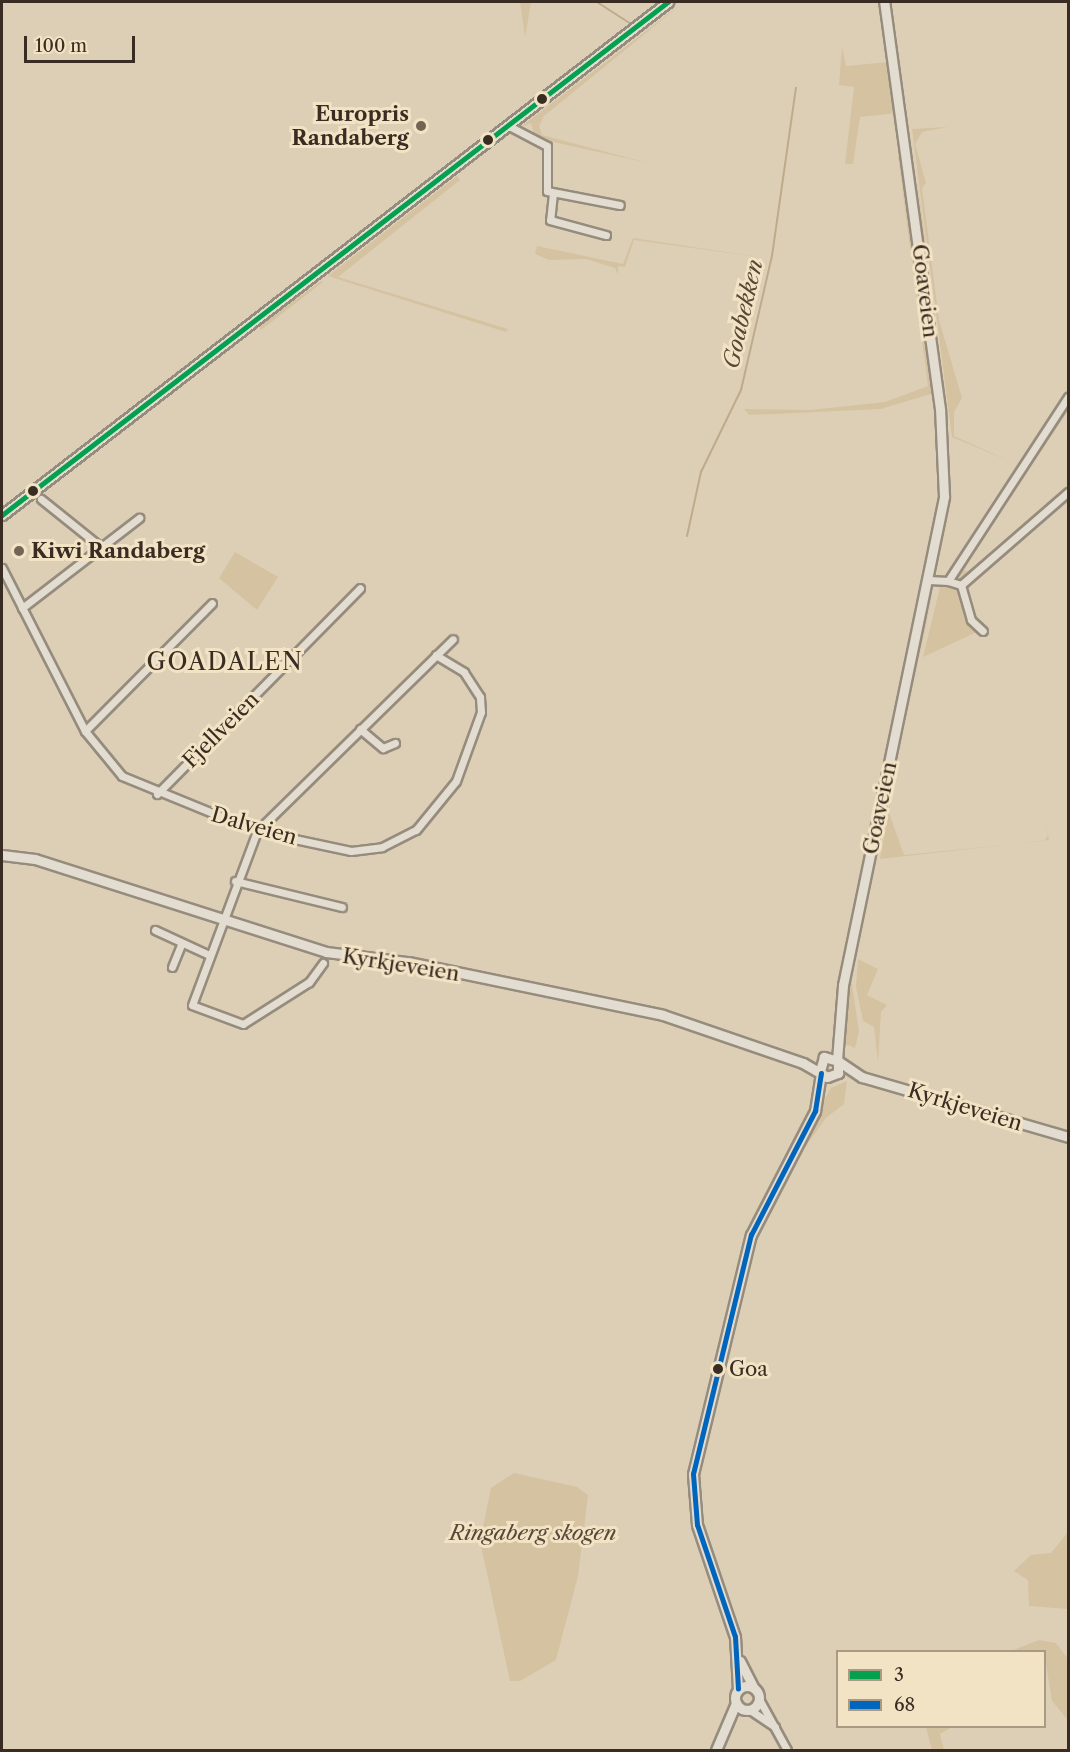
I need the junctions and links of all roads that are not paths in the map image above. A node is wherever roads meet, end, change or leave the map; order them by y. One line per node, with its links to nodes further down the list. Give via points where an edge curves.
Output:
1 (668, 2): 3 (main road)
2 (884, 2): 14 (main road, Goaveien, via 940,409 944,496)
3 (507, 125): 4 (street, via 547,146 543,187); 10 (main road)
4 (553, 193): 5 (street); 6 (street, via 550,220)
5 (620, 205)
6 (606, 235)
7 (1068, 397): 15 (street)
8 (1068, 492): 16 (street)
9 (41, 499): 12 (street)
10 (2, 515)
11 (139, 518): 12 (street)
12 (101, 547): 19 (street)
13 (2, 567): 19 (street, Dalveien)
14 (929, 580): 15 (street); 37 (main road, Goaveien)
15 (948, 581): 16 (street)
16 (962, 585): 20 (street, via 971,620)
17 (360, 588): 26 (street, Fjellveien)
18 (212, 603): 24 (street)
19 (22, 608): 24 (street, Dalveien)
20 (983, 631)
21 (453, 639): 22 (street)
22 (436, 655): 23 (street); 27 (street, Dalveien, via 474,683 481,712 456,781 430,816 399,840 367,850)
23 (360, 729): 25 (street, via 383,748); 27 (street)
24 (85, 731): 26 (street, Dalveien, via 110,765)
25 (395, 743)
26 (157, 794): 27 (street, Dalveien)
27 (257, 831): 29 (street)
28 (2, 855): 31 (main road, Kyrkjeveien, via 35,858)
29 (235, 881): 30 (street); 31 (street)
30 (342, 907)
31 (220, 922): 34 (street); 40 (main road, Kyrkjeveien, via 326,952 408,962 655,1013)
32 (155, 930): 33 (street, via 176,936)
33 (181, 945): 34 (street); 36 (street)
34 (208, 955): 35 (street, via 192,1005 243,1024 309,982)
35 (323, 963)
36 (172, 967)
37 (836, 1036): 38 (main road, Goaveien); 39 (main road, Goaveien)
38 (823, 1059): 39 (main road); 40 (main road, Kyrkjeveien); 41 (main road, Goaveien)
39 (838, 1060): 42 (main road, Goaveien); 43 (main road, Kyrkjeveien)
40 (803, 1063): 41 (main road, Kyrkjeveien)
41 (820, 1072): 42 (main road); 44 (main road, Goaveien)
42 (834, 1076): 43 (main road, Kyrkjeveien); 44 (main road, Goaveien)
43 (862, 1077): 45 (main road, Kyrkjeveien)
44 (818, 1101): 46 (main road, Goaveien, via 751,1235 696,1453 697,1525 723,1592)
45 (1068, 1137)
46 (737, 1656): 47 (main road, Goaveien); 48 (main road, Goaveien)
47 (754, 1688): 48 (main road); 49 (main road)
48 (738, 1689): 50 (main road)
49 (759, 1699): 51 (main road); 53 (street)
50 (736, 1703): 51 (main road); 52 (main road)
51 (748, 1710): 52 (main road); 53 (street)
52 (728, 1727): 54 (main road)
53 (779, 1731): 55 (street)
54 (716, 1750)
55 (787, 1750)

